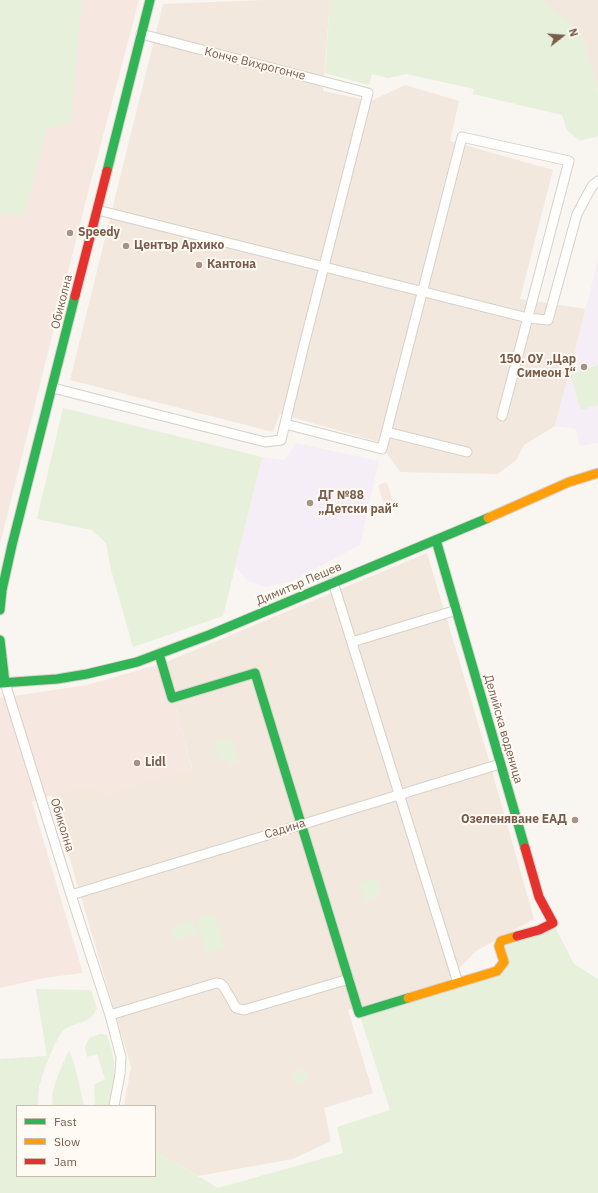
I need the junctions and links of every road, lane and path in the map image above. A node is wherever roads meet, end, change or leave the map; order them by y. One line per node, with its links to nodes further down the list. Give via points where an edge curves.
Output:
1 (150, 0): 2 (street, Обиколна)
2 (141, 34): 4 (street, Обиколна); 5 (street, Конче Вихрогонче, via 368,93)
3 (598, 181): 7 (street, via 592,186 577,214 548,320)
4 (97, 210): 5 (street); 8 (street, Обиколна)
5 (324, 267): 6 (street); 10 (street)
6 (423, 292): 7 (street); 7 (street, via 462,137 569,160); 11 (street)
7 (528, 318): 9 (street)
8 (53, 388): 10 (street, via 265,442 281,440); 16 (street, Обиколна, via 7,565)
9 (502, 416)
10 (285, 424): 11 (street, via 382,449)
11 (387, 432): 12 (street)
12 (467, 452)
13 (598, 473): 14 (street, Димитър Пешев, via 569,482)
14 (436, 540): 15 (street, Димитър Пешев); 17 (street, Делийска воденица)
15 (333, 582): 19 (street); 20 (street, Димитър Пешев)
16 (0, 610)
17 (457, 610): 19 (street); 22 (street, Делийска воденица)
18 (0, 640): 21 (street, Обиколна)
19 (352, 642): 23 (street)
20 (159, 654): 21 (street, Димитър Пешев, via 87,674); 24 (street, via 172,698 255,673)
21 (3, 683): 25 (street, Обиколна)
22 (500, 764): 23 (street, Садина); 27 (street, Делийска воденица, via 539,897 553,923 539,930 501,941 499,946 504,962 497,971)
23 (399, 795): 24 (street, Садина); 27 (street)
24 (302, 824): 25 (street, Садина); 26 (street)
25 (71, 895): 28 (street, Обиколна)
26 (349, 979): 27 (street, via 360,1013); 28 (street, via 244,1010 236,1008 221,984 212,984)
27 (458, 983)
28 (110, 1015): 29 (street, Обиколна, via 121,1057)
29 (114, 1105)

